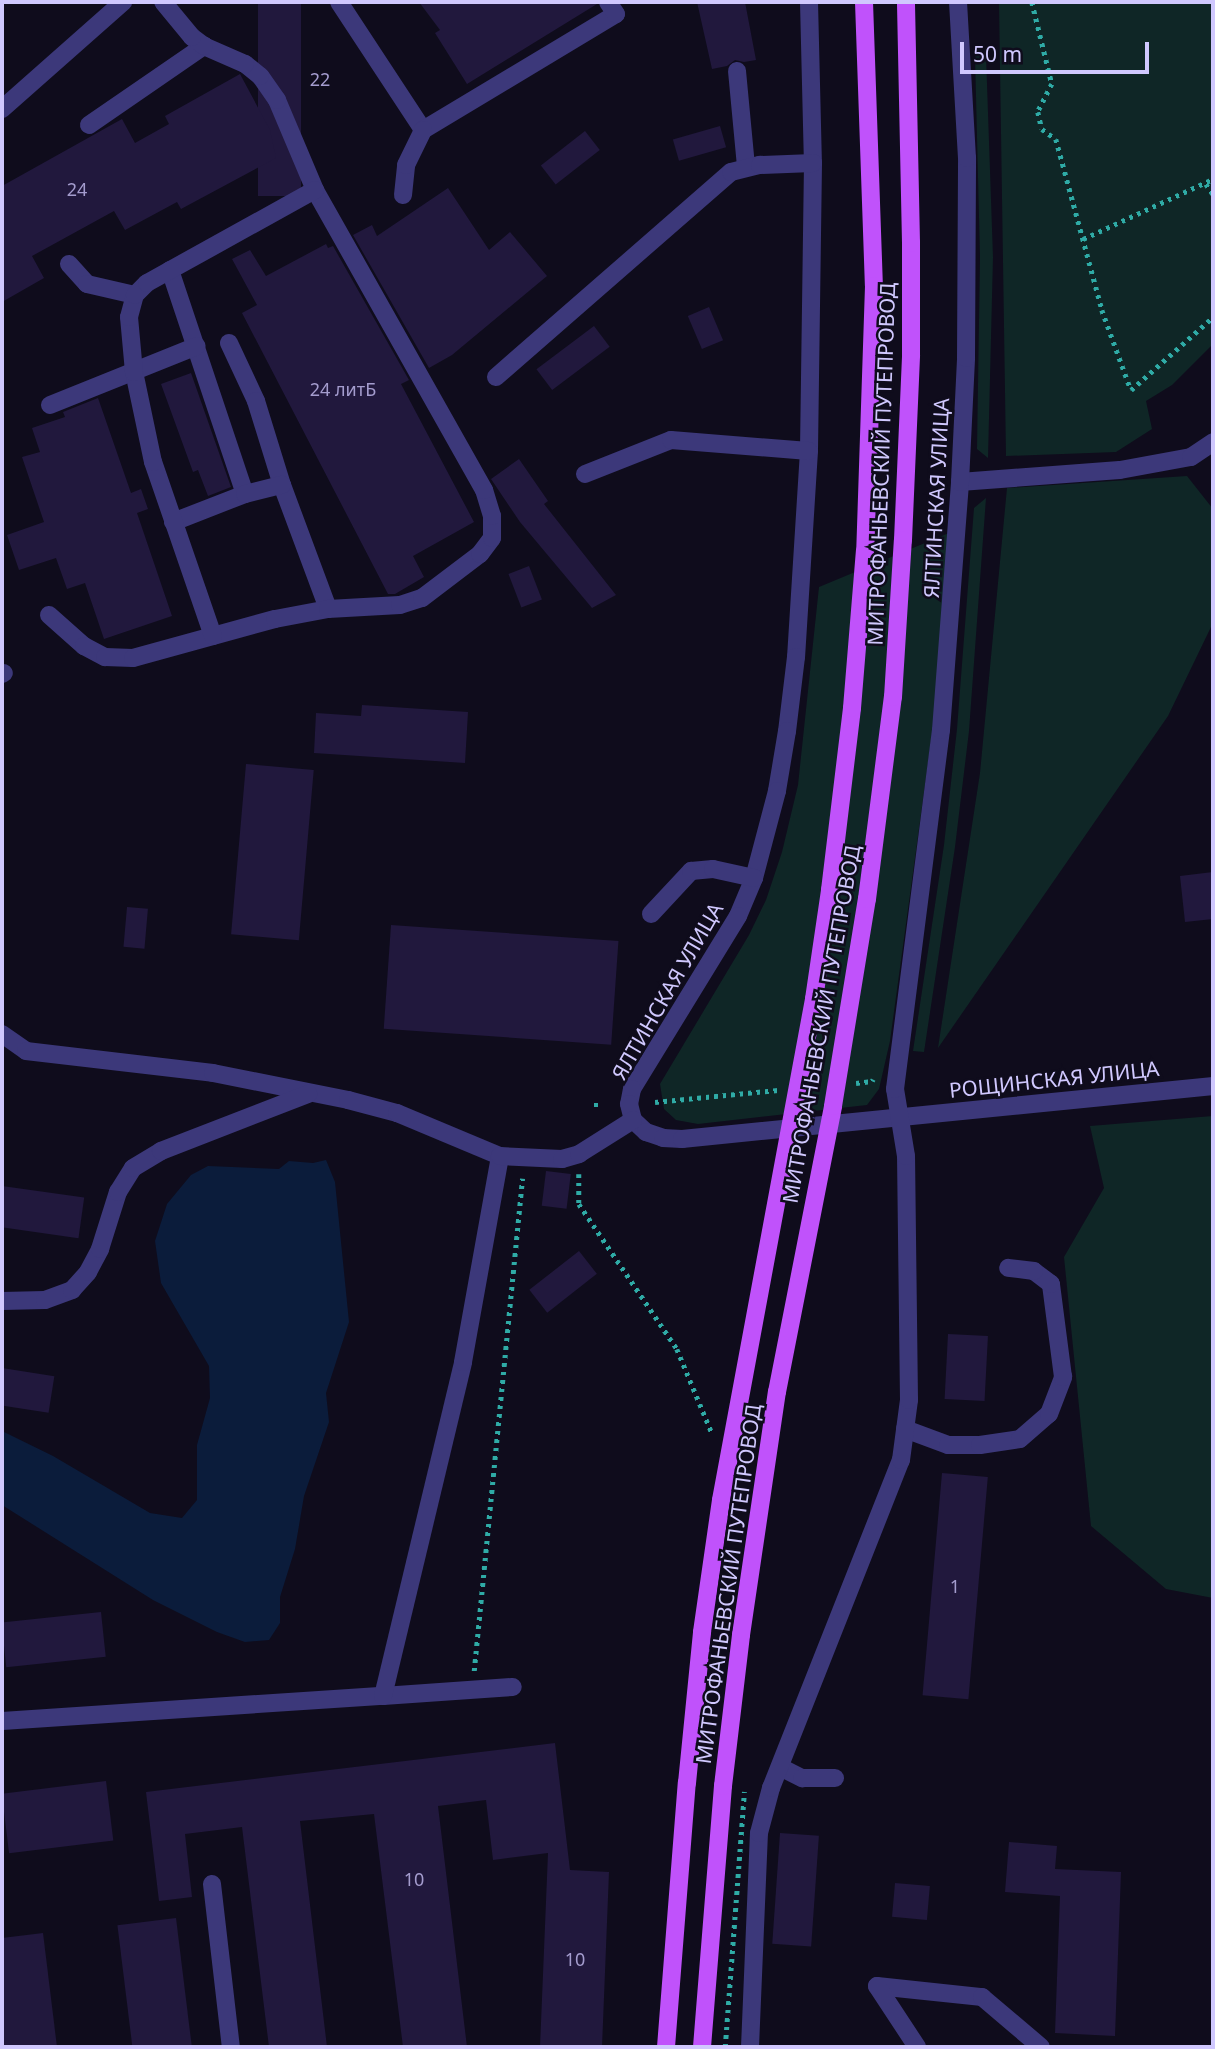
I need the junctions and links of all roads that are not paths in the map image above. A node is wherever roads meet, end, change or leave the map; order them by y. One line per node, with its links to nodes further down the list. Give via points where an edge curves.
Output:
1 (123, 2): 11 (street)
2 (163, 2): 9 (street)
3 (339, 2): 13 (street)
4 (608, 2): 13 (street, via 616,14)
5 (809, 2): 14 (street, ЯЛТИНСКАЯ УЛИЦА)
6 (864, 2): 54 (main road, МИТРОФАНЬЕВСКИЙ ПУТЕПРОВОД, bridge, via 874,286 865,551 843,794 814,999 740,1384 702,1632)
7 (906, 2): 55 (main road, МИТРОФАНЬЕВСКИЙ ПУТЕПРОВОД, bridge, via 911,257 892,697 867,899 833,1106 777,1392 741,1635 723,1786)
8 (958, 2): 29 (street, ЯЛТИНСКАЯ УЛИЦА, via 967,158)
9 (204, 46): 12 (street); 16 (street, via 260,76 283,111)
10 (737, 71): 15 (street)
11 (2, 109)
12 (89, 125)
13 (423, 131): 17 (street, via 406,165)
14 (813, 163): 15 (street); 27 (street, ЯЛТИНСКАЯ УЛИЦА)
15 (746, 167): 24 (street, via 731,172)
16 (315, 190): 19 (street); 33 (street, via 484,490 492,516 492,538 480,554 422,598 400,605)
17 (403, 195)
18 (69, 264): 20 (street, via 88,284)
19 (170, 270): 20 (street); 22 (street)
20 (135, 295): 23 (street, via 129,317)
21 (229, 343): 30 (street, via 256,401)
22 (197, 346): 23 (street); 31 (street)
23 (134, 372): 25 (street); 32 (street, via 153,462)
24 (496, 377)
25 (50, 405)
26 (1213, 442): 29 (street, via 1191,457 1120,470)
27 (809, 451): 28 (street, via 671,440); 36 (street, ЯЛТИНСКАЯ УЛИЦА, via 787,731 777,792)
28 (585, 474)
29 (960, 482): 41 (street, ЯЛТИНСКАЯ УЛИЦА, via 941,730 895,1088)
30 (282, 485): 31 (street); 33 (street)
31 (245, 494): 32 (street)
32 (173, 522): 35 (street)
33 (328, 609): 35 (street)
34 (49, 615): 35 (street, via 84,646 105,657 133,658)
35 (214, 636)
36 (754, 878): 37 (street, via 713,869 691,871); 42 (street, ЯЛТИНСКАЯ УЛИЦА, via 738,916 632,1089)
37 (651, 914)
38 (2, 1034): 40 (street, via 26,1051 214,1073)
39 (1213, 1086): 41 (street, РОЩИНСКАЯ УЛИЦА)
40 (308, 1094): 43 (street, via 397,1113); 45 (street, via 161,1151 133,1168 118,1192 100,1249 72,1290 46,1300)
41 (900, 1117): 42 (street, via 682,1139 654,1135); 46 (street, ЯЛТИНСКАЯ УЛИЦА, via 906,1167 909,1400)
42 (633, 1120): 43 (street, via 579,1154 562,1159)
43 (500, 1156): 48 (street, via 463,1362)
44 (1008, 1268): 46 (street, via 1034,1271 1051,1284 1063,1377 1049,1414 1020,1439 980,1446 948,1445)
45 (2, 1301)
46 (905, 1429): 50 (street, ЯЛТИНСКАЯ УЛИЦА, via 901,1460 883,1509)
47 (513, 1687): 48 (street)
48 (383, 1696): 49 (street)
49 (2, 1721)
50 (780, 1767): 51 (street, via 802,1778); 56 (street, ЯЛТИНСКАЯ УЛИЦА, via 759,1832)
51 (835, 1778)
52 (212, 1884): 53 (street)
53 (231, 2047)
54 (666, 2047)
55 (702, 2047)
56 (751, 2047)
57 (918, 2047): 58 (street, via 877,1986 982,1997)
58 (1041, 2047)

